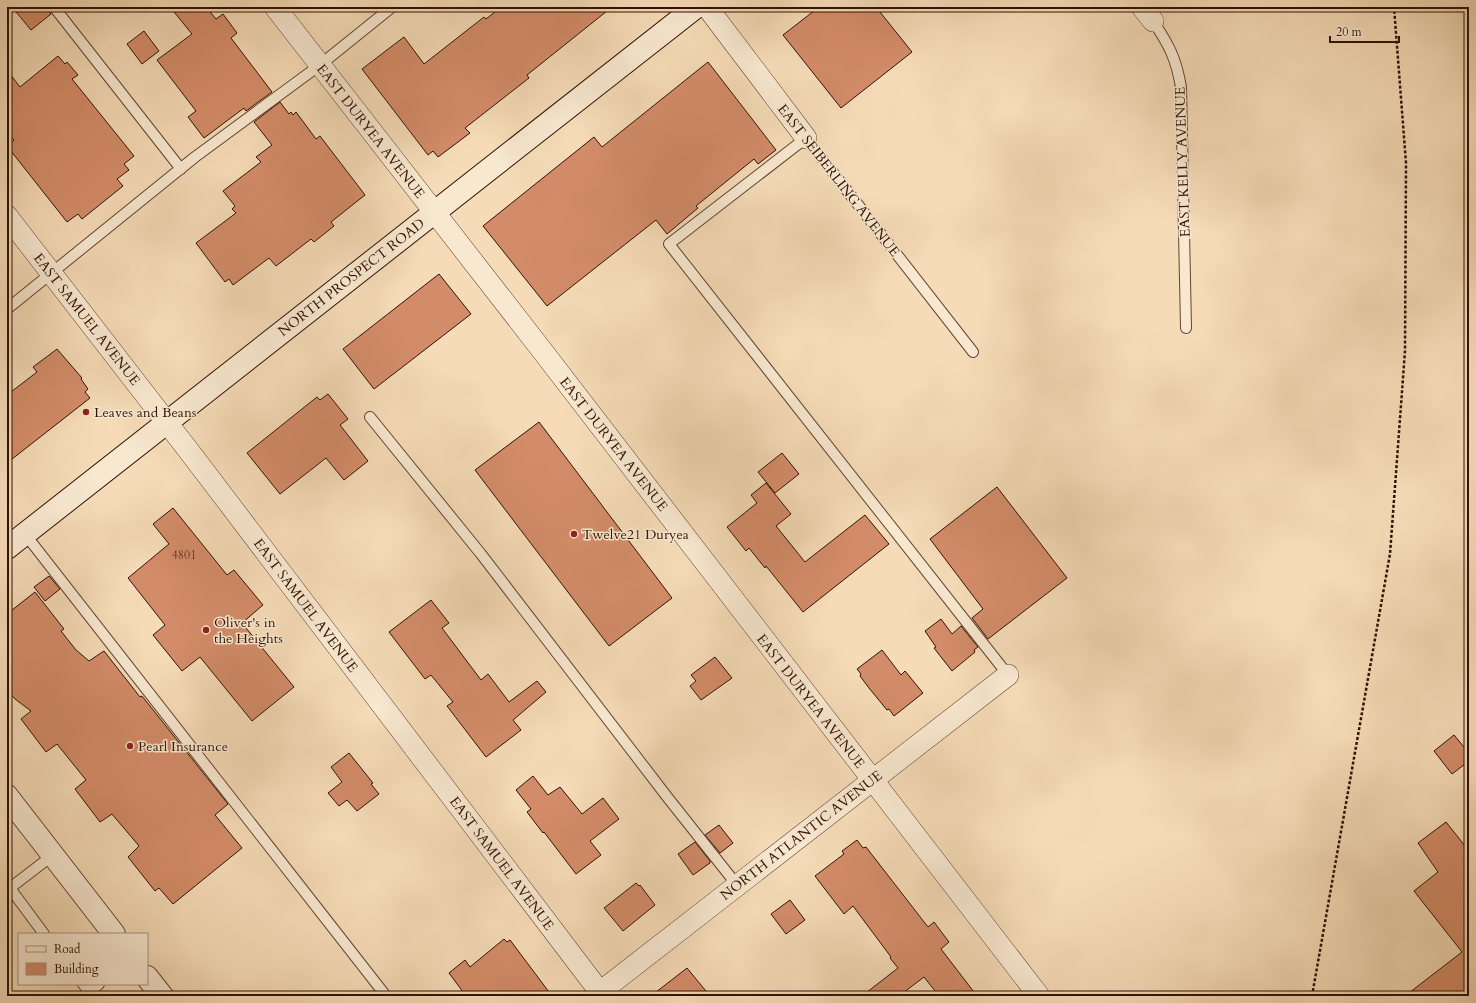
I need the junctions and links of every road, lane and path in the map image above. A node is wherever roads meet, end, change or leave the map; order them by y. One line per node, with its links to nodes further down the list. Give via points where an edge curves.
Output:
1 (54, 7): 10 (lane)
2 (275, 7): 8 (street, EAST DURYEA AVENUE)
3 (392, 7): 8 (lane)
4 (696, 7): 11 (main road, NORTH PROSPECT ROAD)
5 (707, 7): 9 (street, EAST SEIBERLING AVENUE)
6 (1394, 7): 35 (path, via 1406,163 1405,351 1390,554)
7 (1148, 14): 15 (lane, EAST KELLY AVENUE, via 1168,44 1177,66 1181,86)
8 (320, 65): 10 (lane); 11 (street, EAST DURYEA AVENUE)
9 (806, 138): 16 (lane, EAST SEIBERLING AVENUE); 21 (lane, via 669,244)
10 (181, 169): 13 (lane)
11 (434, 212): 18 (main road, NORTH PROSPECT ROAD); 22 (street, EAST DURYEA AVENUE)
12 (7, 216): 13 (street, EAST SAMUEL AVENUE)
13 (52, 274): 14 (lane); 18 (street, EAST SAMUEL AVENUE)
14 (7, 309)
15 (1186, 328)
16 (973, 352)
17 (370, 417): 25 (lane, via 481,554)
18 (167, 422): 19 (main road, NORTH PROSPECT ROAD); 31 (street, EAST SAMUEL AVENUE)
19 (25, 534): 20 (main road, NORTH PROSPECT ROAD); 33 (lane)
20 (7, 548)
21 (1008, 674): 22 (street, NORTH ATLANTIC AVENUE)
22 (872, 779): 25 (street, NORTH ATLANTIC AVENUE); 34 (street, EAST DURYEA AVENUE)
23 (7, 796): 24 (main road)
24 (53, 855): 26 (lane, via 10,888); 27 (main road)
25 (737, 885): 31 (street, NORTH ATLANTIC AVENUE)
26 (43, 933)
27 (113, 933)
28 (148, 978): 32 (main road)
29 (84, 985): 30 (lane, via 89,992)
30 (98, 985)
31 (599, 995)
32 (162, 996)
33 (386, 996)
34 (1038, 996)
35 (1312, 996)

